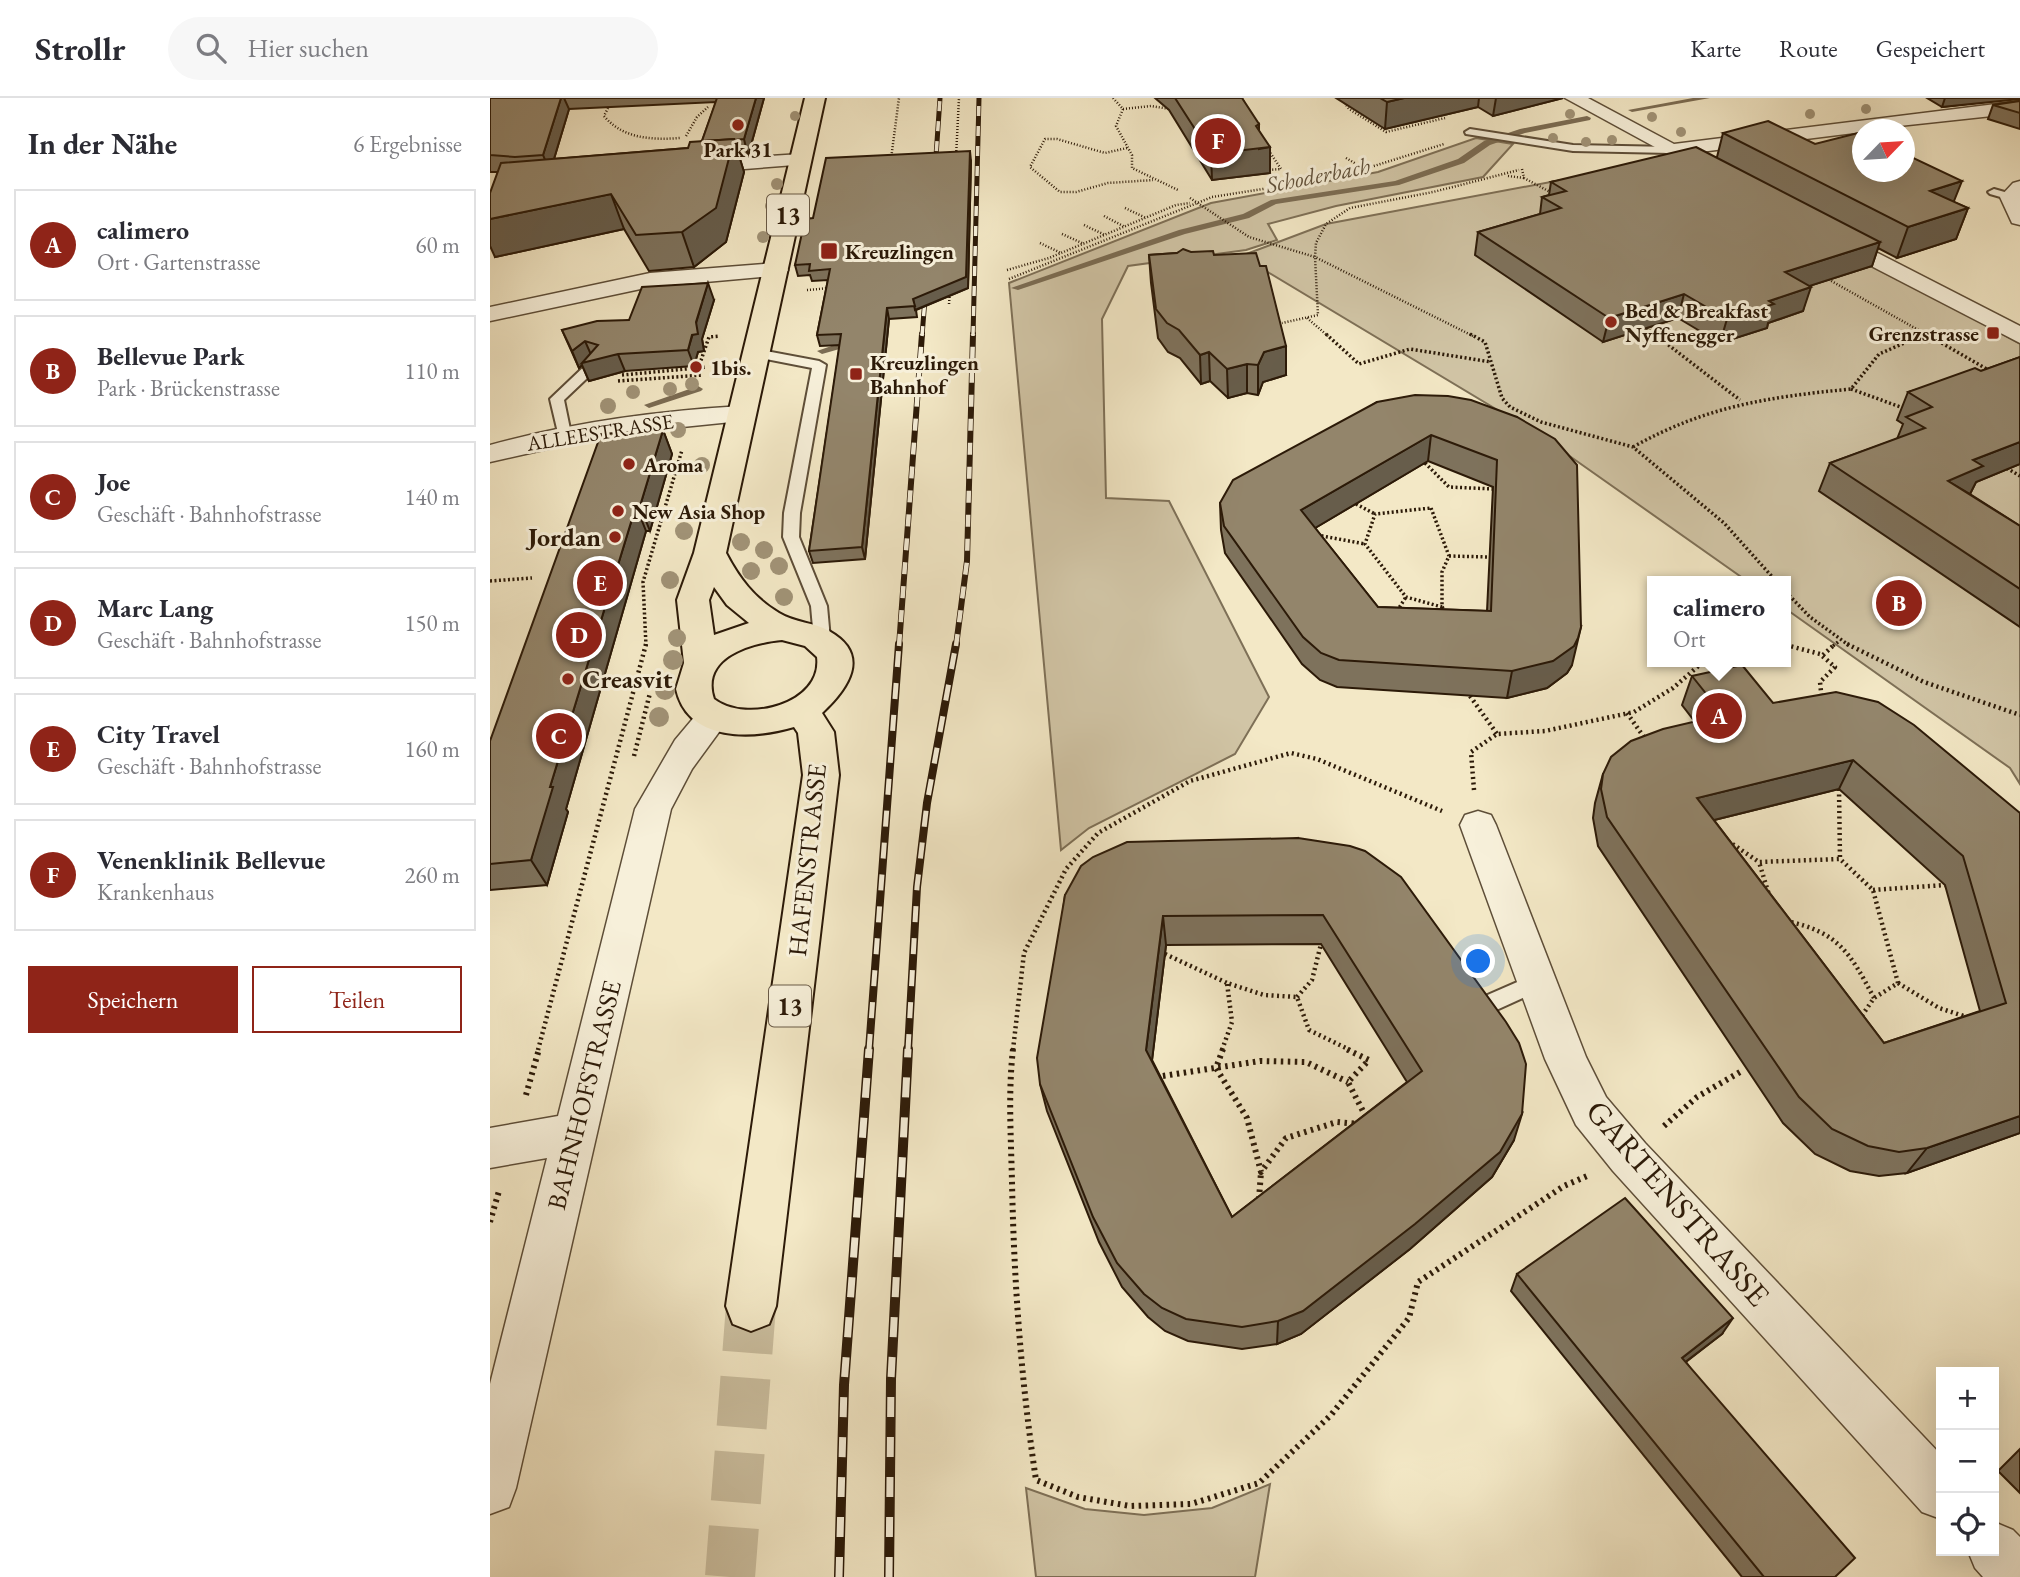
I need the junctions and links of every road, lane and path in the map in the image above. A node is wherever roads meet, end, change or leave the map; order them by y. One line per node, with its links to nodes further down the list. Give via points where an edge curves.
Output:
1 (815, 98): 23 (main road, 13)
2 (899, 98): 11 (path)
3 (959, 98): 24 (path)
4 (1113, 98): 9 (path)
5 (1340, 98): 13 (path, via 1385,132)
6 (1574, 98): 21 (street)
7 (2020, 107): 14 (street)
8 (608, 108): 17 (path, via 604,116 613,128 652,139)
9 (1123, 109): 10 (path); 20 (path, via 1116,126)
10 (1173, 109)
11 (897, 114): 12 (path); 25 (path, via 891,163)
12 (904, 114)
13 (1453, 116)
14 (1839, 129): 16 (lane); 21 (street)
15 (1470, 132): 19 (lane); 27 (path)
16 (1852, 137)
17 (685, 138)
18 (1261, 140): 29 (path, via 1281,169)
19 (1549, 146): 21 (lane); 28 (path)
20 (1127, 148): 32 (path, via 1132,168); 32 (path, via 1105,153 1045,139 1030,167 1060,192)
21 (1671, 150): 33 (street)
22 (1346, 158): 27 (path)
23 (801, 160): 26 (street); 57 (main road, 13)
24 (956, 162)
25 (900, 163)
26 (679, 168)
27 (1366, 169): 38 (path)
28 (1522, 169): 30 (path); 31 (path)
29 (1268, 170)
30 (1503, 175): 31 (path); 56 (path, via 1350,208 1326,224)
31 (1524, 178): 36 (path)
32 (1153, 180): 34 (path)
33 (1733, 183)
34 (1178, 190)
35 (2008, 192): 42 (street)
36 (1553, 194)
37 (1190, 198): 38 (path)
38 (1198, 202): 41 (path); 43 (path); 56 (path, via 1239,233)
39 (1125, 208): 41 (path)
40 (1104, 216): 46 (path)
41 (1145, 218): 43 (path); 46 (path)
42 (2020, 218)
43 (1152, 221): 47 (path)
44 (1806, 222): 74 (street)
45 (1084, 225): 49 (path)
46 (1125, 226): 47 (path); 49 (path)
47 (1130, 230): 50 (path)
48 (1062, 234): 52 (path)
49 (1104, 235): 50 (path); 52 (path)
50 (1110, 238): 53 (path)
51 (1040, 243): 54 (path)
52 (1083, 244): 53 (path); 54 (path)
53 (1089, 247): 55 (path)
54 (1061, 253): 55 (path); 58 (path)
55 (1068, 256): 60 (path)
56 (1315, 257): 68 (path, via 1318,315); 76 (path, via 1485,342)
57 (776, 270): 67 (street, via 650,279); 75 (main road, 13)
58 (1007, 270)
59 (1824, 277): 72 (path)
60 (1009, 279)
61 (819, 281): 63 (path)
62 (831, 288): 63 (path)
63 (817, 289): 65 (path)
64 (950, 289): 66 (path)
65 (804, 290)
66 (949, 304)
67 (490, 314)
68 (1307, 318): 69 (path); 76 (path, via 1359,364 1410,349)
69 (1282, 323)
70 (1640, 324): 83 (path)
71 (1936, 330): 72 (path)
72 (1924, 334): 80 (path); 82 (path, via 1879,354)
73 (720, 336): 79 (path, via 709,337)
74 (2020, 336)
75 (755, 353): 85 (main road, 13); 110 (lane, via 819,365 791,537 819,606)
76 (1491, 362): 88 (path, via 1502,398 1524,416)
77 (596, 363): 86 (lane, via 557,399)
78 (707, 367): 79 (path)
79 (698, 370): 81 (path)
80 (1996, 374)
81 (613, 376)
82 (1851, 389): 83 (path); 84 (path)
83 (1741, 400): 88 (path, via 1695,414)
84 (1909, 410)
85 (742, 414): 86 (street, ALLEESTRASSE, via 646,421); 98 (main road, 13)
86 (564, 434): 89 (street, ALLEESTRASSE)
87 (685, 440): 148 (path, via 643,582 646,650)
88 (1633, 447): 101 (path, via 1724,523)
89 (490, 454)
90 (1425, 463): 93 (path, via 1449,487)
91 (2001, 465): 92 (path)
92 (2020, 476)
93 (1493, 489)
94 (1356, 504): 95 (path)
95 (1375, 514): 97 (path); 99 (path, via 1431,508)
96 (1306, 533): 97 (path)
97 (1365, 544): 104 (path)
98 (710, 553): 109 (main road, via 730,591 756,615); 114 (main road, 13, via 693,600)
99 (1449, 556): 100 (path); 106 (path, via 1442,572)
100 (1490, 557)
101 (1772, 576)
102 (532, 578): 103 (path)
103 (490, 581)
104 (1406, 597): 106 (path); 107 (path)
105 (1791, 598): 111 (path)
106 (1442, 607): 108 (path)
107 (1394, 615)
108 (1450, 615)
109 (782, 629): 110 (main road); 114 (main road, via 734,639)
110 (822, 639): 118 (main road, via 834,651 833,682)
111 (1838, 642): 113 (path); 120 (path, via 1881,665)
112 (1791, 646): 113 (path)
113 (1823, 655): 117 (path, via 1835,667 1820,682)
114 (701, 663): 121 (main road, via 692,693 699,707)
115 (1697, 667): 119 (path, via 1673,688)
116 (1470, 696): 122 (path)
117 (1820, 707)
118 (802, 711): 121 (main road, via 755,724); 153 (main road, HAFENSTRASSE / 13, via 816,732 821,775)
119 (1628, 713): 122 (path, via 1545,731); 123 (path)
120 (2020, 715)
121 (713, 717): 147 (street, BAHNHOFSTRASSE, via 693,738 653,808)
122 (1497, 734): 125 (path, via 1471,752)
123 (1654, 750)
124 (1839, 789): 127 (path)
125 (1478, 825): 135 (street, GARTENSTRASSE); 149 (path, via 1317,759 1291,754 1190,781 1098,834 1066,869 1024,953 1010,1077 1021,1375 1036,1480 1078,1497 1130,1506 1191,1504 1259,1483 1331,1415 1409,1318 1418,1282 1564,1186)
126 (1721, 836): 128 (path)
127 (1840, 859): 128 (path); 130 (path)
128 (1759, 862): 131 (path, via 1771,895)
129 (1945, 885): 130 (path)
130 (1873, 890): 137 (path)
131 (1768, 906)
132 (1777, 919): 139 (path, via 1812,925 1844,944)
133 (1321, 944): 138 (path, via 1312,980)
134 (1165, 954): 136 (path)
135 (1538, 982): 140 (lane); 149 (street, GARTENSTRASSE, via 1591,1111)
136 (1227, 983): 138 (path, via 1264,995); 143 (path, via 1232,1022)
137 (1899, 983): 139 (path); 141 (path, via 1939,1008)
138 (1297, 997): 146 (path, via 1309,1030 1369,1060)
139 (1874, 998): 142 (path)
140 (1484, 1006)
141 (1973, 1020)
142 (1852, 1027)
143 (1216, 1069): 145 (path); 146 (path, via 1260,1062 1306,1062); 150 (path, via 1248,1118)
144 (1740, 1072): 149 (path, via 1698,1097)
145 (1150, 1077)
146 (1348, 1082): 150 (path, via 1370,1125 1337,1122 1286,1138)
147 (574, 1133): 148 (street); 154 (street, BAHNHOFSTRASSE)
148 (501, 1147): 152 (path)
149 (1629, 1157): 155 (street, GARTENSTRASSE)
150 (1261, 1172): 151 (path)
151 (1259, 1209)
152 (490, 1222)
153 (751, 1306)
154 (490, 1485)
155 (1936, 1488)
156 (1999, 1554): 157 (street)
157 (2020, 1577)

